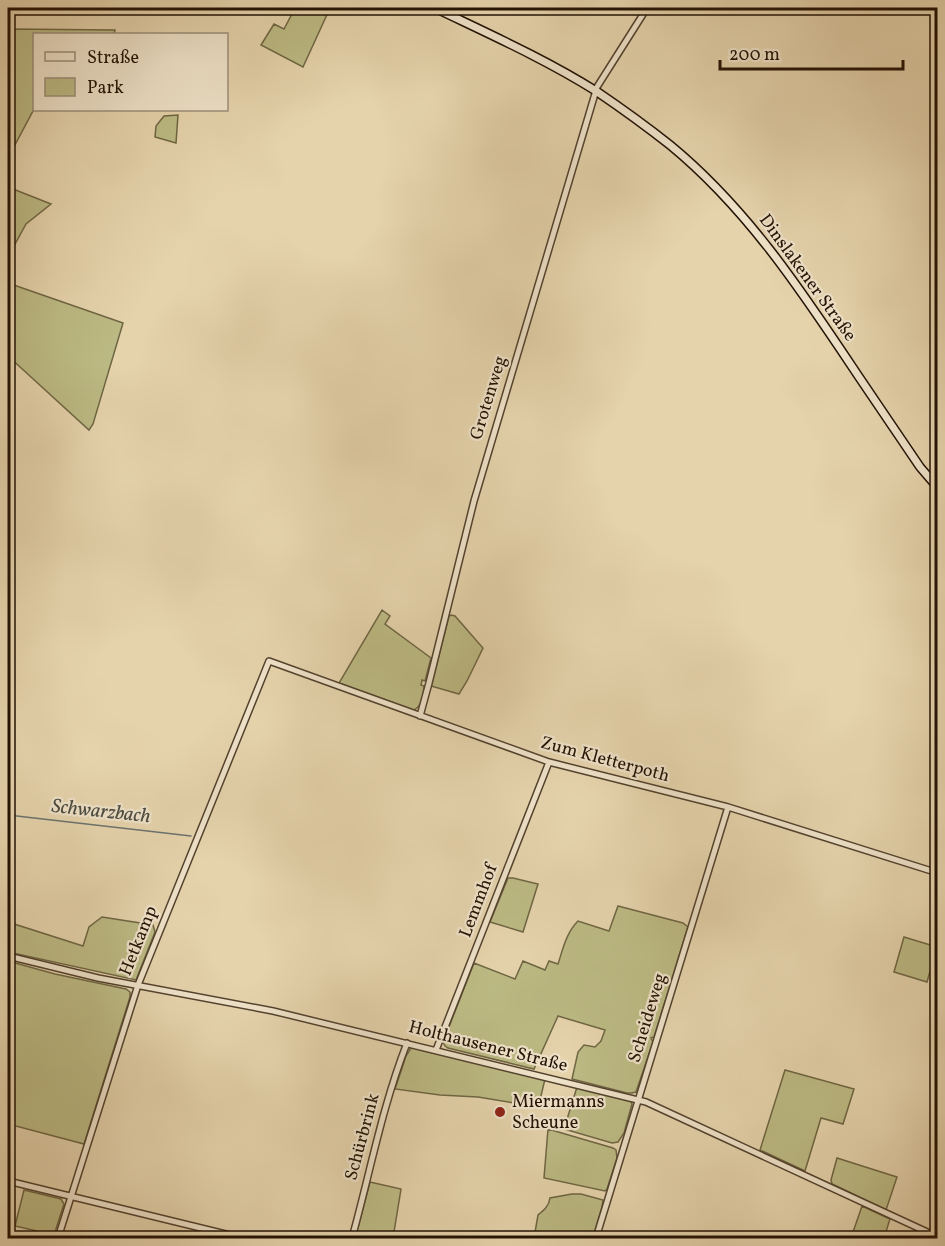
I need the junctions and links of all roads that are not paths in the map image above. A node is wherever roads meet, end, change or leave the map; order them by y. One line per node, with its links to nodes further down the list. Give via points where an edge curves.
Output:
1 (435, 8): 3 (main road, Dinslakener Straße)
2 (647, 8): 3 (street, Grotenweg)
3 (596, 91): 4 (main road, Dinslakener Straße, via 671,146 741,213 787,270); 6 (street, Grotenweg, via 474,501)
4 (938, 488)
5 (269, 661): 6 (street, Zum Kletterpoth); 11 (street, Hetkamp)
6 (420, 716): 7 (street, Zum Kletterpoth)
7 (549, 762): 8 (street, Zum Kletterpoth); 13 (street, Lemmhof)
8 (728, 807): 9 (street, Zum Kletterpoth); 14 (street, Scheideweg)
9 (938, 873)
10 (8, 956): 11 (street, Holthausener Straße)
11 (138, 985): 12 (street, Holthausener Straße, via 273,1011); 16 (street, Hetkamp)
12 (407, 1043): 13 (street, Holthausener Straße); 20 (street, Schürbrink, via 375,1143)
13 (436, 1050): 14 (street, Holthausener Straße)
14 (638, 1100): 17 (street, Holthausener Straße); 21 (street, Scheideweg)
15 (8, 1181): 16 (street)
16 (71, 1196): 18 (street, Hetkamp); 19 (street)
17 (938, 1238)
18 (58, 1239)
19 (242, 1239)
20 (352, 1239)
21 (596, 1239)

